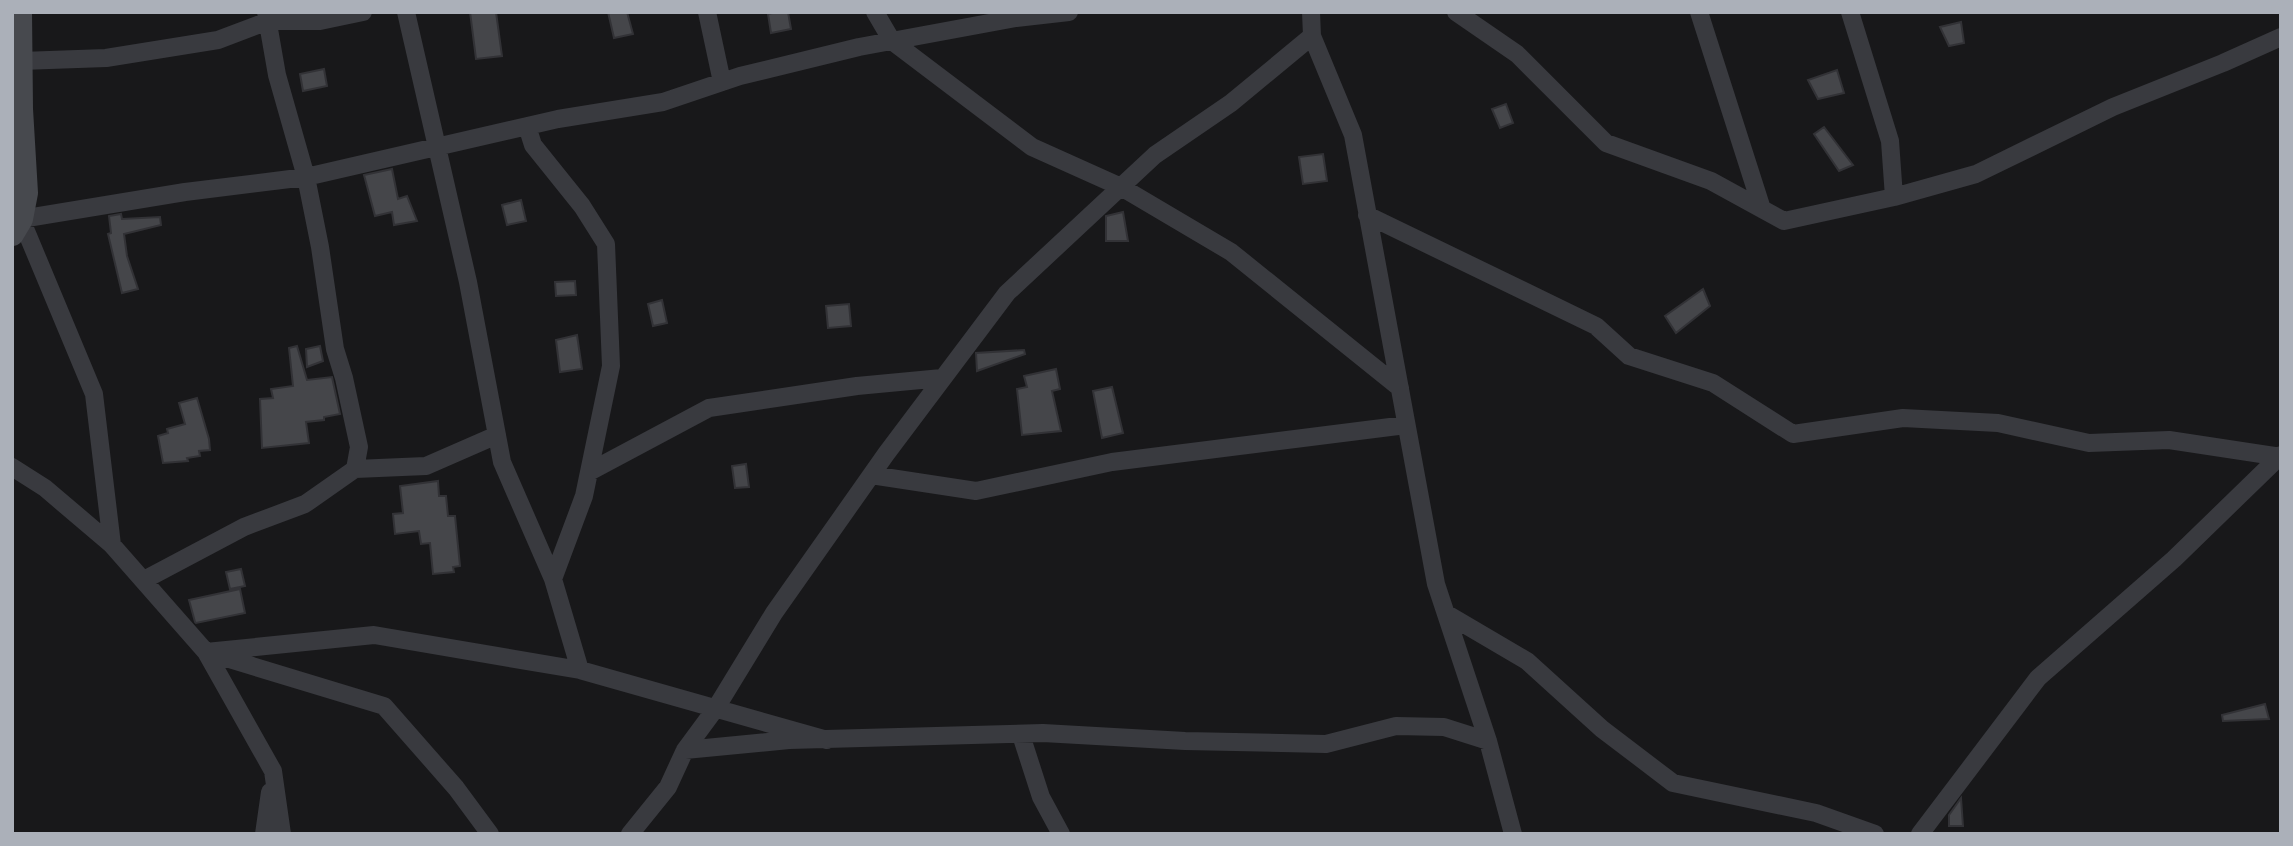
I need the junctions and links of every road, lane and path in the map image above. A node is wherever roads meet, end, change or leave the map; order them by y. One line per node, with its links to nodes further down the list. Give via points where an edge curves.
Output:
1 (20, 12): 16 (street)
2 (363, 12): 12 (street, via 320,21)
3 (406, 12): 19 (street)
4 (707, 12): 17 (street)
5 (875, 12): 15 (street)
6 (1069, 12): 11 (street)
7 (1311, 12): 13 (street)
8 (1456, 12): 23 (street, via 1517,54 1606,143 1711,181)
9 (1699, 12): 23 (street)
10 (1850, 12): 22 (street, via 1890,141)
11 (1014, 15): 15 (street)
12 (267, 16): 16 (street, via 218,40 106,58); 20 (street, via 277,75)
13 (1312, 36): 21 (street, via 1231,103 1155,155); 24 (street, via 1353,135)
14 (2281, 37): 22 (street, via 2113,107 1976,174)
15 (892, 41): 17 (street); 21 (street, via 1032,147)
16 (21, 61): 25 (street, via 26,192)
17 (722, 82): 18 (street, via 663,102)
18 (527, 126): 19 (street); 33 (street, via 533,145 606,244 611,366)
19 (437, 147): 20 (street); 29 (street)
20 (306, 177): 25 (street, via 185,192); 32 (street, via 335,349 359,447)
21 (1121, 187): 26 (street, via 1007,293); 27 (street, via 1231,252)
22 (1894, 197): 23 (street, via 1784,221)
23 (1762, 209)
24 (1367, 215): 27 (street); 30 (street, via 1596,327 1629,356 1713,383 1793,434 1903,418 1998,423 2089,443 2169,440)
25 (17, 227): 35 (street, via 94,394)
26 (942, 378): 33 (street, via 709,408); 34 (street)
27 (1400, 388): 28 (street)
28 (1406, 425): 34 (street, via 1111,461 976,491); 38 (street, via 1436,584)
29 (497, 435): 32 (street, via 426,466); 36 (street, via 502,462)
30 (2280, 456): 54 (street, via 2174,559 2038,678)
31 (12, 467): 35 (street, via 45,488)
32 (355, 469): 37 (street, via 305,504 244,527)
33 (589, 472): 36 (street)
34 (871, 475): 41 (street, via 774,613)
35 (112, 545): 37 (street)
36 (553, 579): 40 (street)
37 (144, 580): 39 (street)
38 (1447, 614): 44 (street); 53 (street, via 1527,661 1602,729 1672,783 1816,813)
39 (206, 652): 40 (street, via 374,635); 46 (street); 49 (street, via 384,706)
40 (580, 670): 41 (street)
41 (716, 708): 43 (street); 45 (street)
42 (1021, 735): 43 (street); 44 (street, via 1326,744 1396,726 1444,727); 51 (street, via 1041,797)
43 (827, 740): 45 (street)
44 (1488, 741): 52 (street)
45 (685, 750): 50 (street, via 668,787)
46 (274, 771): 47 (street); 48 (street)
47 (264, 834)
48 (282, 834)
49 (490, 834)
50 (630, 834)
51 (1061, 834)
52 (1513, 834)
53 (1875, 834)
54 (1920, 834)

